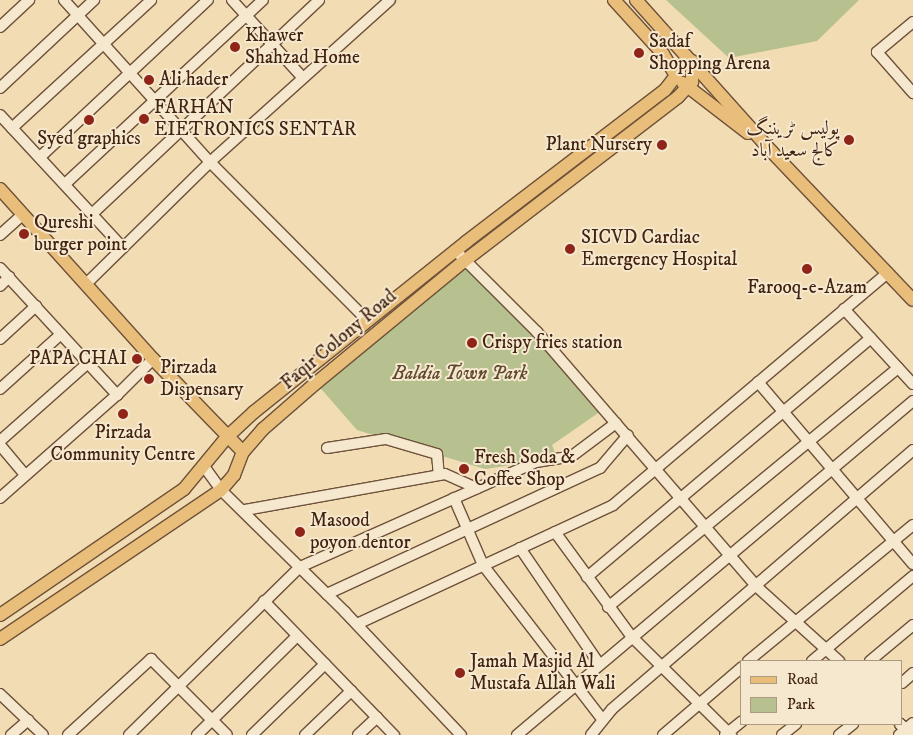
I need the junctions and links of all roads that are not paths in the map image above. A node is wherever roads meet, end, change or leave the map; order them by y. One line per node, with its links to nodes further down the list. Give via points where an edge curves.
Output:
1 (29, 0): 15 (street)
2 (64, 0): 12 (street)
3 (94, 0): 12 (street)
4 (151, 0): 16 (street)
5 (208, 0): 19 (street)
6 (232, 0): 13 (street)
7 (263, 0): 13 (street)
8 (318, 0): 17 (street)
9 (390, 0): 21 (street)
10 (614, 0): 20 (main road, via 668,59)
11 (636, 0): 18 (main road)
12 (78, 15): 16 (street); 22 (street)
13 (246, 16): 17 (street); 25 (street)
14 (913, 22): 24 (street, via 877,52)
15 (0, 27)
16 (104, 44): 19 (street); 27 (street)
17 (272, 44): 21 (street); 28 (street)
18 (692, 62): 23 (main road, via 694,74); 29 (main road)
19 (130, 73): 25 (street); 30 (street)
20 (676, 76): 23 (main road); 38 (main road, Faqir Colony Road, via 665,90)
21 (303, 78): 31 (street)
22 (0, 88)
23 (689, 88): 29 (main road); 39 (main road, Faqir Colony Road)
24 (913, 93)
25 (155, 101): 28 (street); 32 (street)
26 (0, 115): 27 (street)
27 (12, 128): 30 (street)
28 (181, 130): 31 (street); 35 (street)
29 (772, 152): 41 (main road)
30 (40, 158): 32 (street)
31 (210, 162): 37 (street); 48 (street)
32 (64, 184): 35 (street)
33 (0, 189): 34 (main road)
34 (23, 214): 36 (street); 43 (main road)
35 (92, 214): 37 (street)
36 (0, 235)
37 (123, 248): 43 (street)
38 (455, 250): 39 (street); 48 (main road, Faqir Colony Road)
39 (463, 262): 61 (street, via 537,332); 69 (main road, Faqir Colony Road, via 316,383 263,429)
40 (0, 268): 42 (street)
41 (888, 273): 45 (main road); 47 (street)
42 (9, 277): 44 (street); 46 (street)
43 (87, 284): 52 (main road)
44 (0, 286)
45 (913, 300)
46 (36, 306): 49 (street); 50 (street)
47 (844, 309): 51 (street); 55 (street)
48 (367, 320): 63 (main road, Faqir Colony Road)
49 (61, 334): 53 (street); 57 (street)
50 (0, 338)
51 (871, 338): 54 (street); 60 (street)
52 (153, 358): 58 (street); 63 (main road)
53 (88, 363): 58 (street); 64 (street)
54 (898, 368): 56 (street); 65 (street)
55 (758, 382): 60 (street); 71 (street)
56 (913, 384)
57 (0, 389)
58 (116, 395): 73 (street)
59 (913, 401): 72 (street)
60 (783, 412): 65 (street); 77 (street)
61 (616, 423): 62 (street); 75 (street, via 572,456 536,462)
62 (628, 435): 71 (street); 84 (street, via 600,468)
63 (227, 437): 69 (main road); 70 (main road, Faqir Colony Road)
64 (0, 441)
65 (808, 442): 72 (street); 83 (street)
66 (0, 445): 73 (street)
67 (327, 448): 74 (street, via 386,439 437,454)
68 (913, 450): 80 (street)
69 (243, 452): 76 (main road, Faqir Colony Road, via 234,475)
70 (203, 465): 76 (street); 98 (main road, Faqir Colony Road, via 184,489)
71 (656, 467): 77 (street); 85 (street, via 613,505)
72 (831, 469): 80 (street); 88 (street)
73 (26, 475): 78 (street)
74 (439, 475): 75 (street, via 445,474); 81 (street)
75 (477, 488): 79 (street)
76 (221, 490): 81 (street); 104 (main road, Faqir Colony Road)
77 (681, 496): 83 (street); 93 (street)
78 (0, 498)
79 (454, 498): 84 (street); 91 (street)
80 (856, 500): 86 (street); 94 (street)
81 (245, 510): 91 (street)
82 (913, 525): 86 (street)
83 (706, 526): 88 (street); 97 (street)
84 (468, 529): 90 (street); 95 (street)
85 (555, 532): 87 (street); 93 (street)
86 (892, 542): 89 (street); 99 (street)
87 (520, 548): 90 (street); 111 (street)
88 (729, 554): 94 (street); 103 (street)
89 (913, 564)
90 (483, 565): 100 (street); 117 (street)
91 (300, 567): 95 (street); 96 (street)
92 (913, 576): 105 (street)
93 (587, 577): 97 (street)
94 (756, 586): 99 (street); 112 (street)
95 (328, 594): 100 (street)
96 (264, 602): 102 (street); 116 (street)
97 (608, 607): 103 (street)
98 (0, 615)
99 (796, 620): 105 (street); 106 (street)
100 (357, 624): 139 (street)
101 (913, 625): 109 (street)
102 (298, 636): 110 (street); 124 (street)
103 (631, 636): 111 (street); 112 (street)
104 (0, 639)
105 (826, 649): 107 (street); 108 (street)
106 (749, 660)
107 (813, 660)
108 (837, 660)
109 (871, 660)
110 (325, 664): 118 (street); 135 (street)
111 (599, 664): 117 (street)
112 (660, 668): 120 (street); 122 (street)
113 (740, 669): 120 (street)
114 (913, 673): 115 (street)
115 (903, 682)
116 (179, 686): 124 (street); 131 (street, via 151,658); 132 (street)
117 (575, 686): 122 (street); 140 (street)
118 (351, 691): 121 (street); 136 (street)
119 (0, 694): 123 (street)
120 (700, 704): 128 (street); 142 (street)
121 (377, 717): 137 (street); 138 (street)
122 (602, 719): 141 (street)
123 (28, 720): 129 (street); 130 (street)
124 (212, 720): 133 (street); 134 (street)
125 (740, 723): 128 (street)
126 (795, 725): 143 (street)
127 (852, 725): 144 (street)
128 (728, 734)
129 (11, 735)
130 (43, 735)
131 (68, 735)
132 (129, 735)
133 (197, 735)
134 (227, 735)
135 (252, 735)
136 (305, 735)
137 (358, 735)
138 (394, 735)
139 (461, 735)
140 (517, 735)
141 (591, 735)
142 (663, 735)
143 (782, 735)
144 (839, 735)

